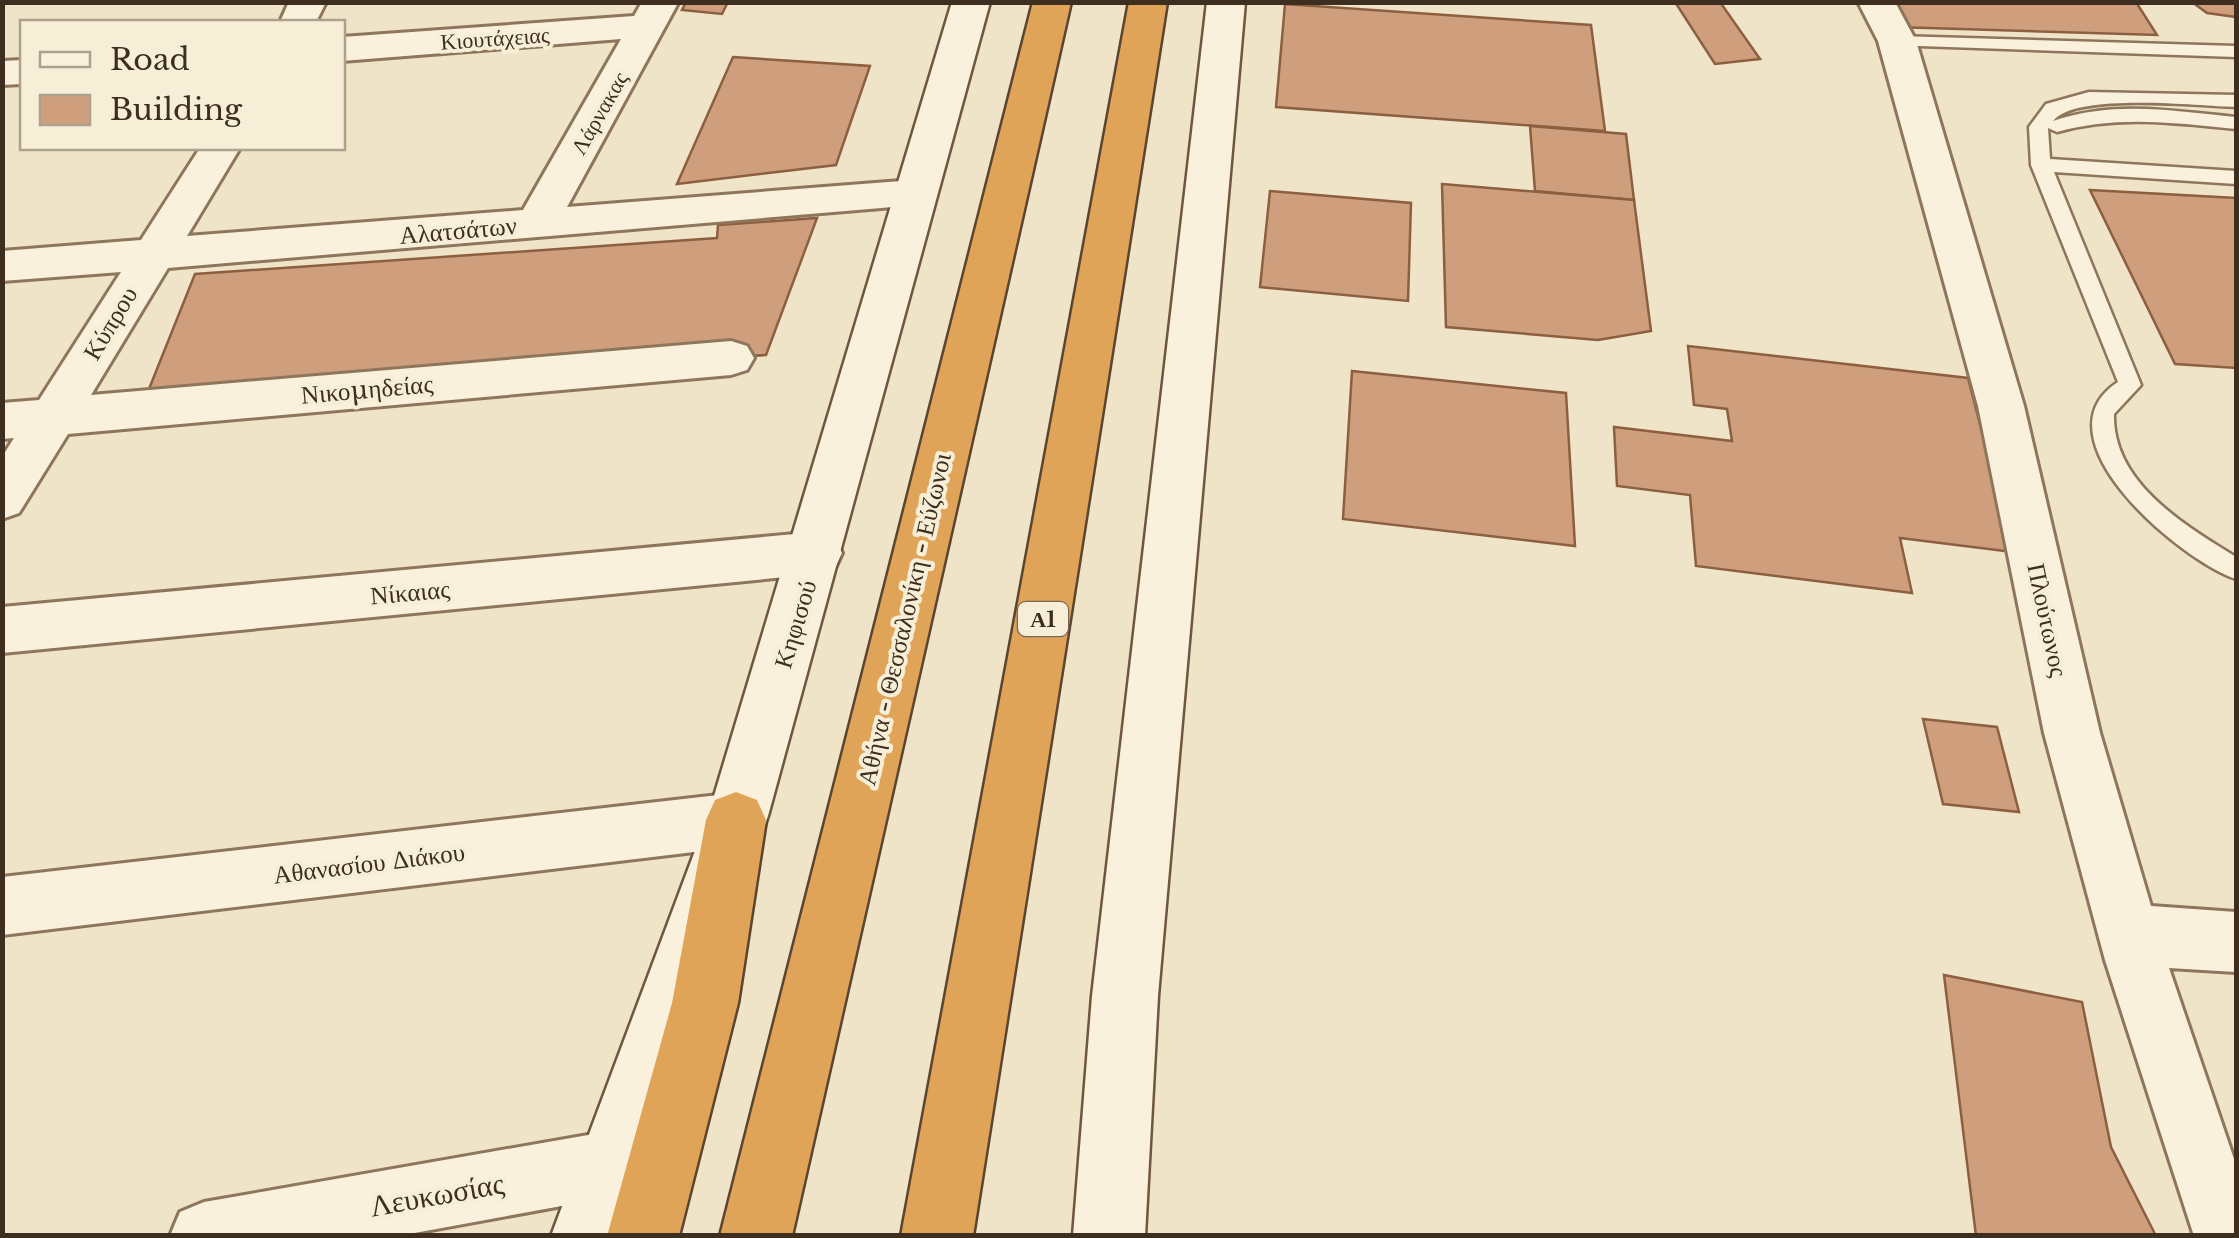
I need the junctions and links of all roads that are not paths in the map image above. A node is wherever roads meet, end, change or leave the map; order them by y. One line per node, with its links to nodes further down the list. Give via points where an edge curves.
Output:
1 (971, 2): 14 (main road, Κηφισού)
2 (1052, 2): 33 (highway, Αθήνα - Θεσσαλονίκη - Εύζωνοι)
3 (1148, 2): 34 (highway, Α1)
4 (1226, 2): 35 (main road, via 1127,976)
5 (655, 14): 7 (street, Κιουτάχειας); 15 (street, Λάρνακας)
6 (1887, 22): 8 (lane); 27 (street, Πλούτωνος, via 2002,406 2072,734)
7 (345, 50)
8 (2236, 52)
9 (2236, 101): 12 (lane, via 2088,98 2052,108 2038,127)
10 (2236, 122): 12 (lane, via 2078,117 2043,142)
11 (219, 150): 16 (street, Κύπρου)
12 (2042, 165): 13 (lane); 23 (lane, via 2130,385 2110,397 2102,412 2116,466 2149,512)
13 (2236, 177)
14 (914, 194): 15 (street, Αλατσάτων); 22 (main road, Κηφισού)
15 (536, 224): 16 (street, Αλατσάτων)
16 (150, 255): 17 (street, Αλατσάτων); 19 (street, Κύπρου)
17 (2, 266)
18 (731, 358): 19 (street, Νικομηδείας)
19 (55, 416): 20 (street, Νικομηδείας); 21 (street, Κύπρου)
20 (2, 421)
21 (2, 499)
22 (817, 553): 24 (street, Νίκαιας); 25 (main road, Κηφισού)
23 (2236, 569)
24 (2, 630)
25 (736, 820): 26 (street, Αθανασίου Διάκου); 29 (main road, Κηφισού); 32 (highway, via 706,1003)
26 (2, 906)
27 (2130, 934): 28 (street); 36 (street, Πλούτωνος)
28 (2236, 942)
29 (611, 1164): 30 (street, Λευκωσίας); 31 (main road, Κηφισού)
30 (204, 1236)
31 (588, 1236)
32 (643, 1236)
33 (756, 1236)
34 (938, 1236)
35 (1109, 1236)
36 (2230, 1236)

